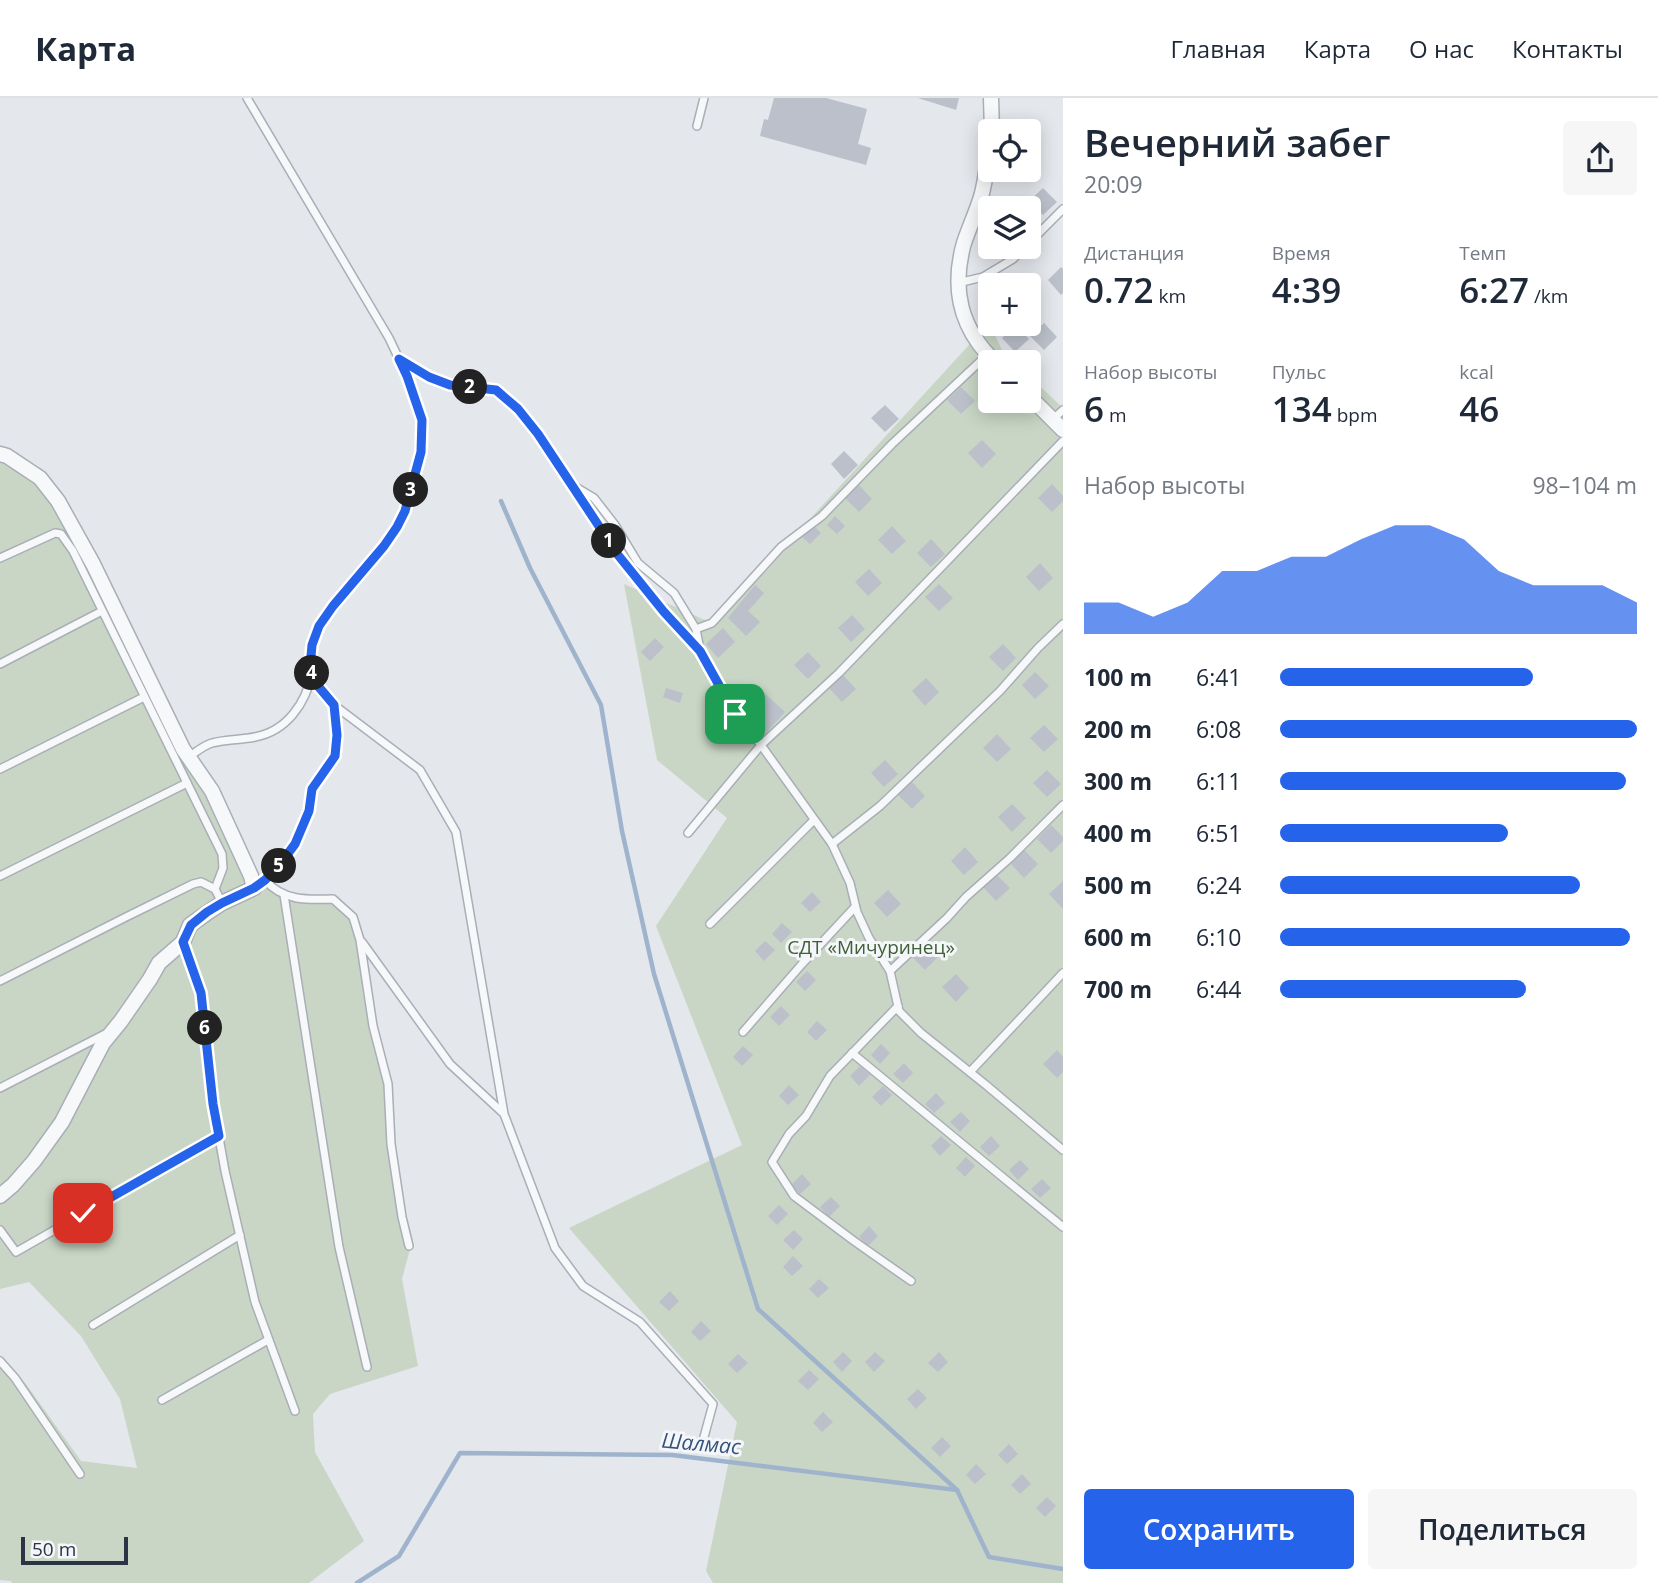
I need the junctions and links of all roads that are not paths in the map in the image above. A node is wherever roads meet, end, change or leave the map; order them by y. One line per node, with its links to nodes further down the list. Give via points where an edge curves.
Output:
1 (247, 98): 12 (lane)
2 (704, 98): 5 (lane)
3 (992, 98): 4 (street)
4 (992, 119)
5 (697, 126)
6 (983, 182): 10 (street)
7 (1063, 209): 8 (lane)
8 (1041, 231)
9 (1011, 259): 10 (lane, via 983,277)
10 (957, 283): 11 (street, via 968,326)
11 (985, 350)
12 (399, 359): 18 (lane, via 450,385 496,390 518,409); 25 (lane, via 422,420 421,452 412,486 397,527 319,626 312,645)
13 (978, 370): 22 (lane, via 892,444 822,516 781,547 712,623)
14 (1041, 405): 15 (street)
15 (1060, 420)
16 (1063, 440): 28 (lane, via 839,673)
17 (0, 454): 29 (street, via 40,478 58,502)
18 (572, 485): 22 (lane, via 594,498 638,563 674,593); 23 (lane, via 632,573)
19 (0, 558): 20 (lane, via 61,534)
20 (102, 611): 24 (lane); 26 (lane)
21 (1063, 624): 35 (lane, via 880,806)
22 (696, 629): 23 (lane)
23 (700, 651): 28 (lane, via 735,714)
24 (0, 664)
25 (312, 673): 27 (lane); 29 (lane, via 302,702 274,732 211,743)
26 (144, 697): 30 (lane); 31 (lane)
27 (334, 705): 37 (lane, via 335,756 312,789 309,811 295,844); 54 (lane, via 420,770 456,832)
28 (761, 745): 33 (lane); 34 (lane)
29 (189, 758): 37 (street, via 212,791 251,876)
30 (0, 769)
31 (187, 783): 36 (lane); 38 (lane, via 222,854 223,868)
32 (1063, 805): 45 (lane)
33 (814, 820): 35 (lane); 42 (lane)
34 (688, 832)
35 (832, 844): 41 (lane)
36 (0, 876)
37 (260, 884): 39 (lane); 40 (street)
38 (215, 889): 40 (lane); 47 (lane, via 201,882 193,884)
39 (284, 895): 43 (lane, via 333,900 353,917); 66 (lane, via 339,1247)
40 (222, 903): 44 (street, via 191,925)
41 (855, 907): 45 (lane); 50 (lane)
42 (710, 924)
43 (360, 940): 54 (lane, via 450,1065); 61 (lane, via 373,1026 388,1084 391,1144)
44 (183, 942): 49 (street, via 159,963); 55 (lane, via 201,993)
45 (890, 971): 48 (lane)
46 (1063, 973): 52 (lane)
47 (0, 981)
48 (898, 1006): 51 (lane); 52 (lane, via 920,1033)
49 (113, 1030): 53 (lane); 57 (street, via 62,1122)
50 (743, 1032)
51 (852, 1053): 58 (lane); 62 (lane, via 830,1076 772,1162 794,1196)
52 (970, 1072): 56 (lane)
53 (0, 1088)
54 (503, 1114): 69 (lane, via 555,1248 583,1286 640,1322 713,1404)
55 (219, 1136): 59 (lane, via 16,1252); 60 (lane)
56 (1063, 1150)
57 (0, 1196)
58 (1063, 1227)
59 (0, 1230)
60 (240, 1235): 63 (lane); 64 (lane)
61 (409, 1246)
62 (911, 1281)
63 (93, 1325)
64 (268, 1340): 67 (lane); 68 (lane)
65 (0, 1361): 70 (lane)
66 (367, 1367)
67 (162, 1401)
68 (295, 1411)
69 (701, 1448)
70 (80, 1474)

